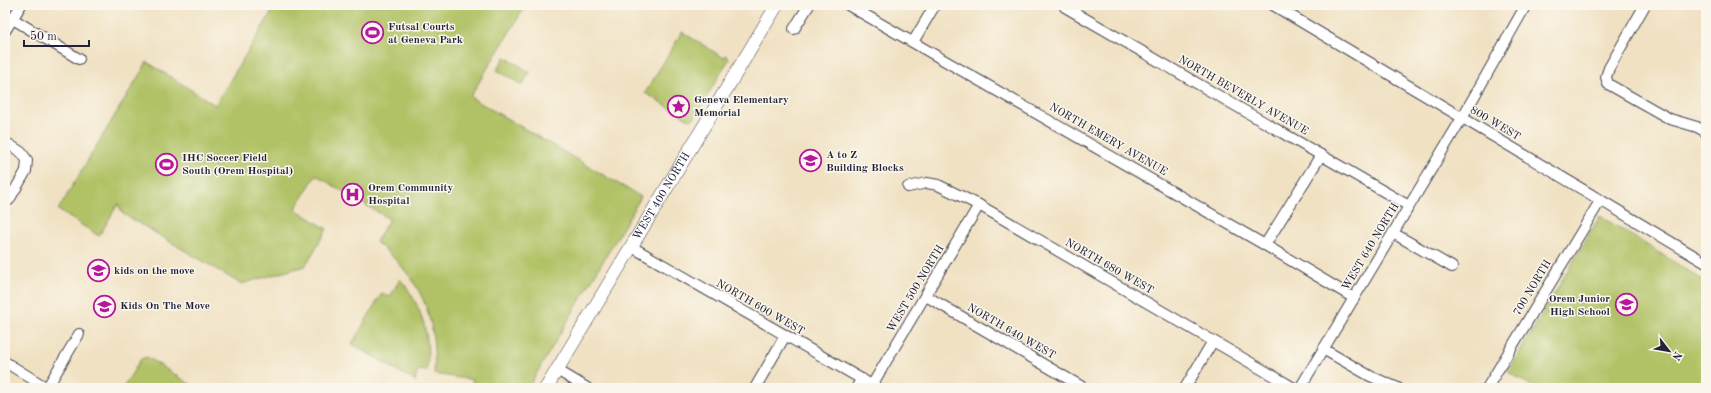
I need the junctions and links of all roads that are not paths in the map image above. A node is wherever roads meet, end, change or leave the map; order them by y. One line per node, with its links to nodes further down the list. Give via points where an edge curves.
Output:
1 (21, 5): 10 (street)
2 (777, 5): 26 (main road, WEST 400 NORTH)
3 (809, 5): 11 (street)
4 (848, 5): 13 (street, NORTH EMERY AVENUE)
5 (936, 5): 13 (street)
6 (1273, 5): 15 (street, 800 WEST)
7 (1526, 5): 15 (street, WEST 640 NORTH)
8 (1645, 5): 16 (street, via 1608,68 1608,84 1670,119)
9 (1065, 6): 18 (street, NORTH BEVERLY AVENUE)
10 (12, 18): 12 (street); 14 (street)
11 (794, 29)
12 (5, 31)
13 (914, 42): 25 (street, NORTH EMERY AVENUE)
14 (79, 59)
15 (1462, 118): 20 (street, 800 WEST); 23 (street, WEST 640 NORTH)
16 (1706, 132)
17 (5, 142): 21 (street, via 21,152 27,160 26,171)
18 (1321, 155): 23 (street, NORTH BEVERLY AVENUE); 25 (street)
19 (908, 187): 22 (street, NORTH 680 WEST, via 927,183 938,185)
20 (1600, 201): 27 (street, 800 WEST); 48 (street, 700 NORTH)
21 (5, 203)
22 (979, 205): 29 (street, WEST 500 NORTH); 33 (street, NORTH 680 WEST)
23 (1409, 206): 24 (street, WEST 640 NORTH)
24 (1393, 233): 28 (street); 30 (street, WEST 640 NORTH)
25 (1265, 245): 30 (street, NORTH EMERY AVENUE)
26 (632, 247): 32 (street, NORTH 600 WEST); 36 (main road, WEST 400 NORTH)
27 (1706, 263)
28 (1452, 267)
29 (926, 296): 38 (street, WEST 500 NORTH); 43 (street, NORTH 640 WEST)
30 (1354, 298): 34 (street, WEST 640 NORTH)
31 (79, 334): 39 (street)
32 (785, 336): 37 (street, NORTH 600 WEST); 42 (street)
33 (1213, 341): 44 (street); 45 (street, NORTH 680 WEST)
34 (1323, 350): 46 (street, WEST 640 NORTH); 47 (street)
35 (5, 362): 39 (street)
36 (557, 370): 40 (main road, WEST 400 NORTH); 41 (street)
37 (859, 384): 38 (street, NORTH 600 WEST)
38 (874, 387)
39 (47, 388)
40 (546, 388)
41 (587, 388)
42 (755, 388)
43 (1084, 388)
44 (1185, 388)
45 (1294, 388)
46 (1300, 388)
47 (1398, 388)
48 (1487, 388)

